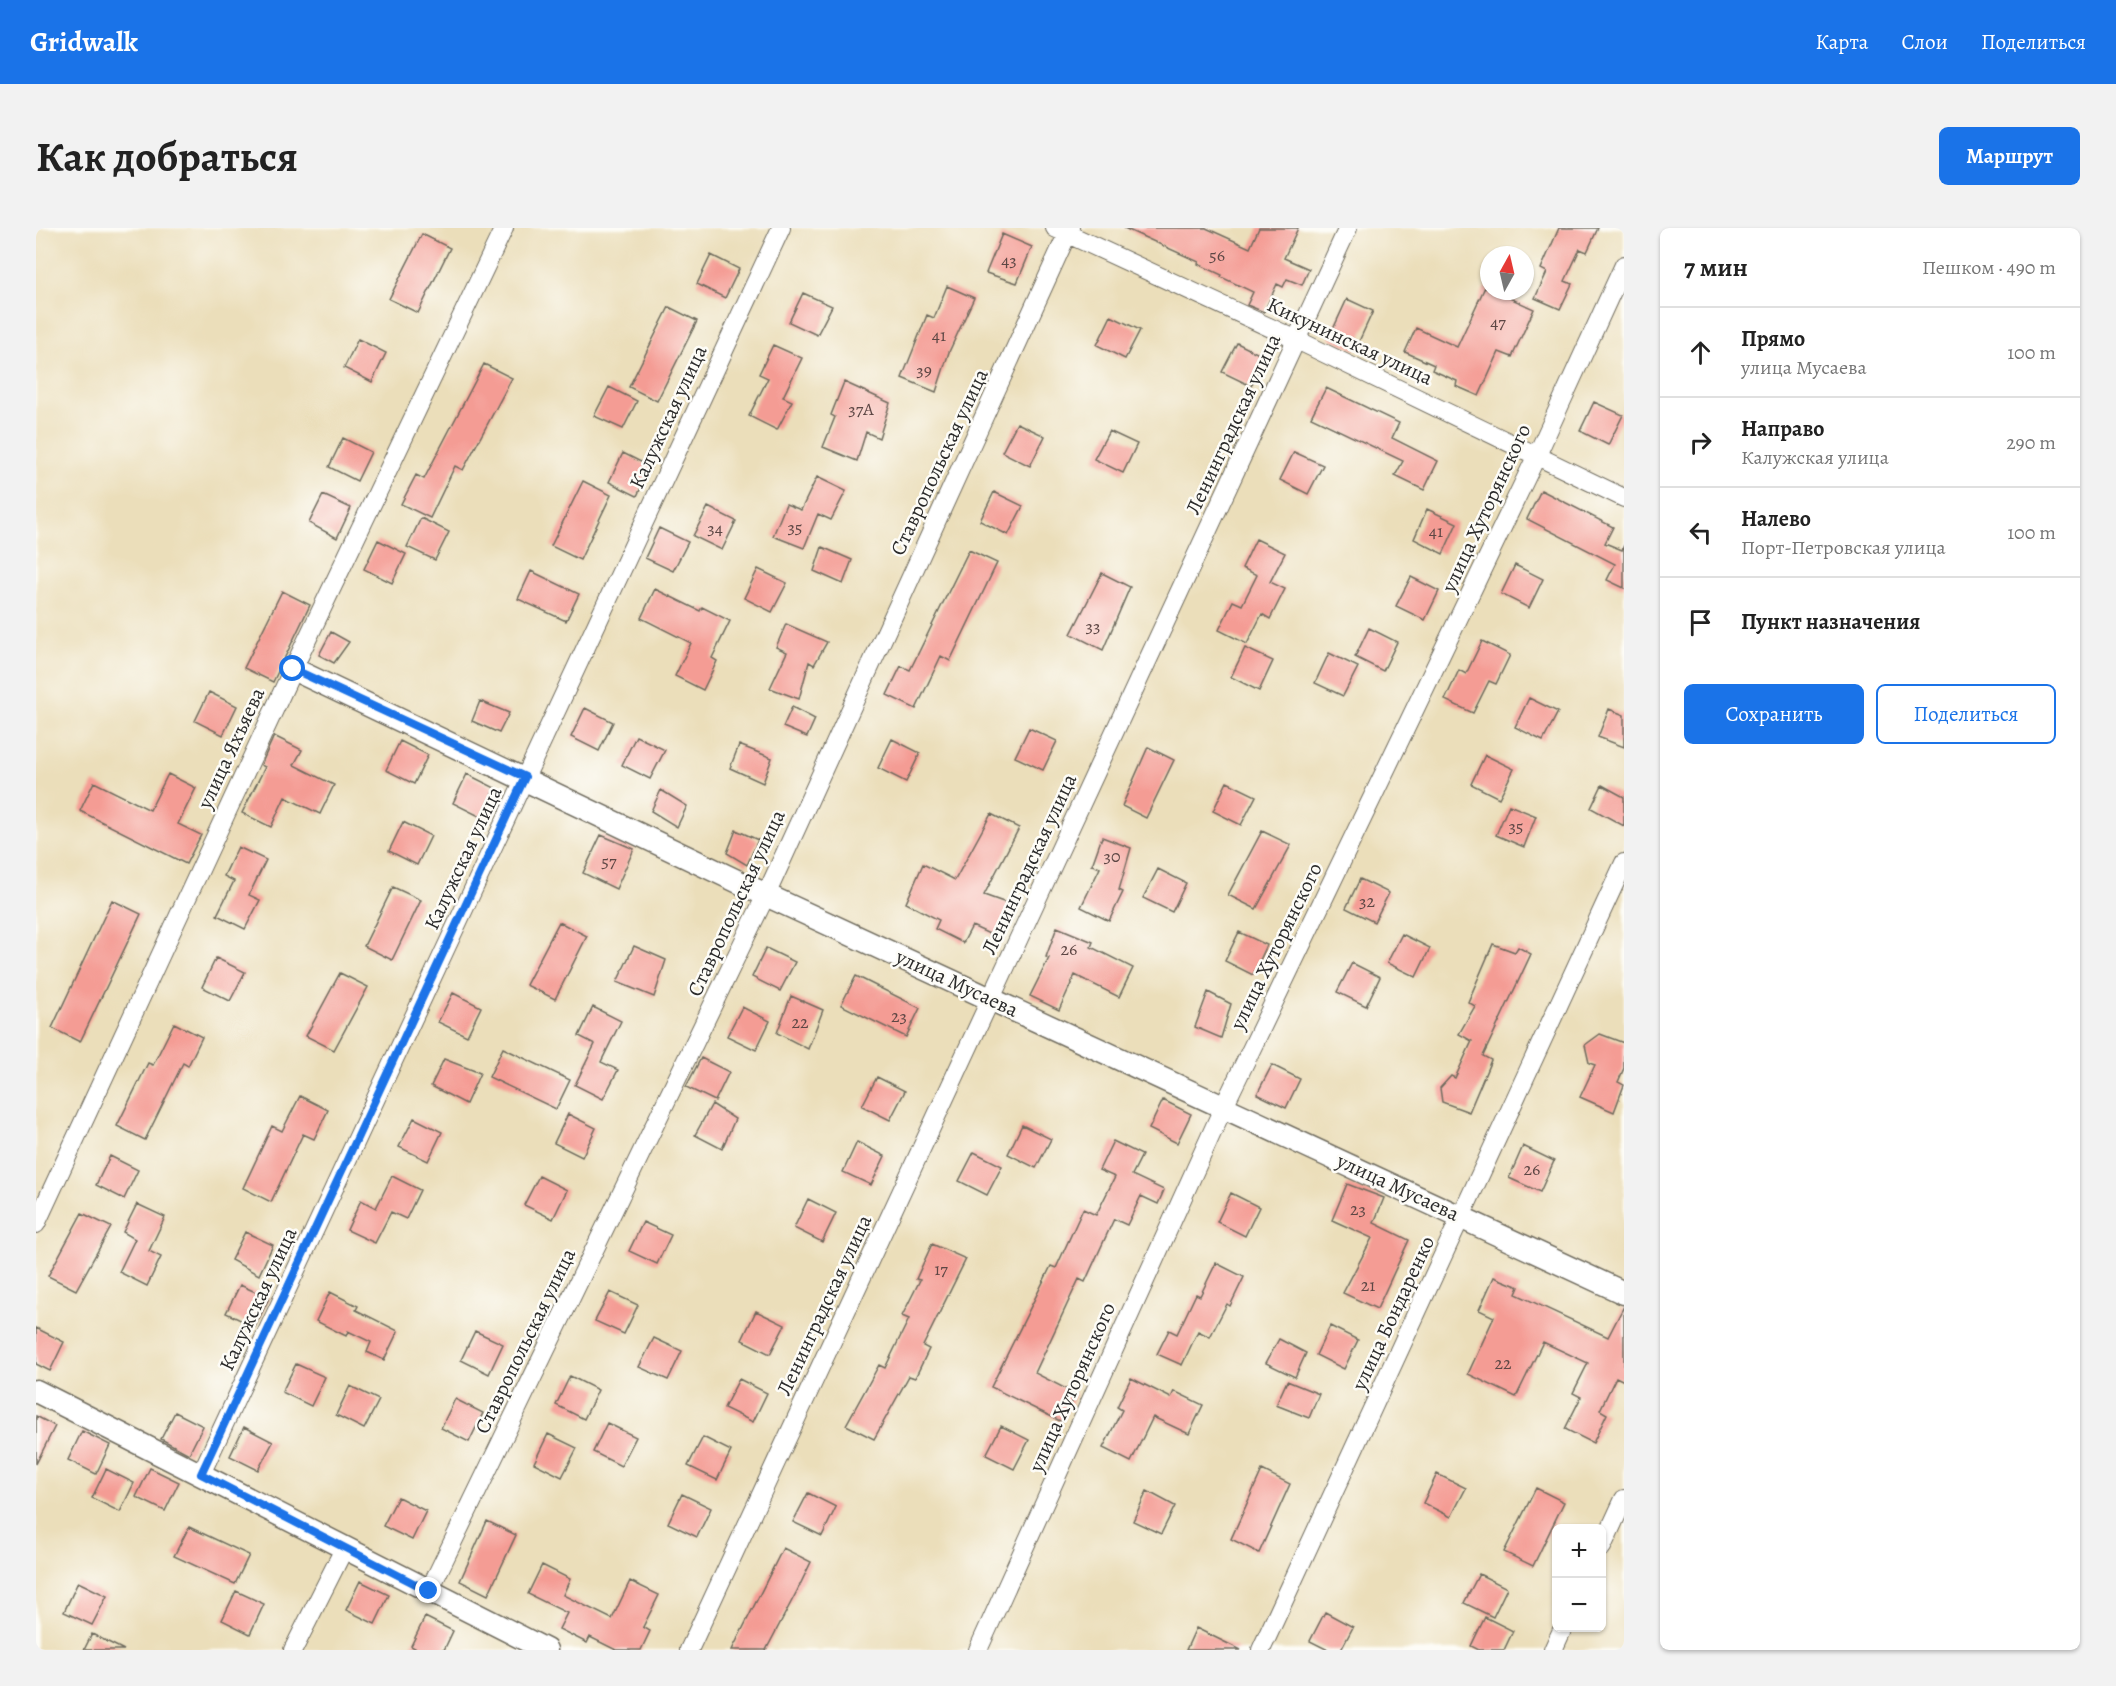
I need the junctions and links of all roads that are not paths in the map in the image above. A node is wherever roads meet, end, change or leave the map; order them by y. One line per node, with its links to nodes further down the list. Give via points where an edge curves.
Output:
1 (504, 228): 9 (street, улица Яхъяева)
2 (781, 228): 10 (street, Калужская улица)
3 (1348, 228): 6 (street, Ленинградская улица)
4 (1064, 230): 6 (street, Кикунинская улица); 12 (street, Ставропольская улица)
5 (1624, 265): 7 (street, улица Хуторянского)
6 (1297, 340): 7 (street, Кикунинская улица); 13 (street, Ленинградская улица)
7 (1537, 454): 8 (street, Кикунинская улица); 14 (street, улица Хуторянского)
8 (1624, 498)
9 (293, 669): 10 (street, улица Мусаева); 16 (street, улица Яхъяева)
10 (525, 777): 12 (street, улица Мусаева); 19 (street, Калужская улица)
11 (1624, 863): 15 (street, улица Бондаренко)
12 (766, 895): 13 (street, улица Мусаева); 23 (street, Ставропольская улица)
13 (991, 999): 14 (street, улица Мусаева); 27 (street, Ленинградская улица)
14 (1224, 1106): 15 (street, улица Мусаева); 28 (street, улица Хуторянского)
15 (1462, 1216): 17 (street, улица Мусаева); 29 (street, улица Бондаренко)
16 (36, 1224)
17 (1624, 1293)
18 (36, 1391): 19 (street)
19 (201, 1474): 22 (street)
20 (1624, 1499): 21 (street)
21 (1606, 1538)
22 (345, 1547): 23 (street); 25 (street)
23 (429, 1591): 26 (street)
24 (1561, 1632): 30 (street)
25 (293, 1650)
26 (546, 1650)
27 (689, 1650)
28 (978, 1650)
29 (1261, 1650)
30 (1553, 1650)

